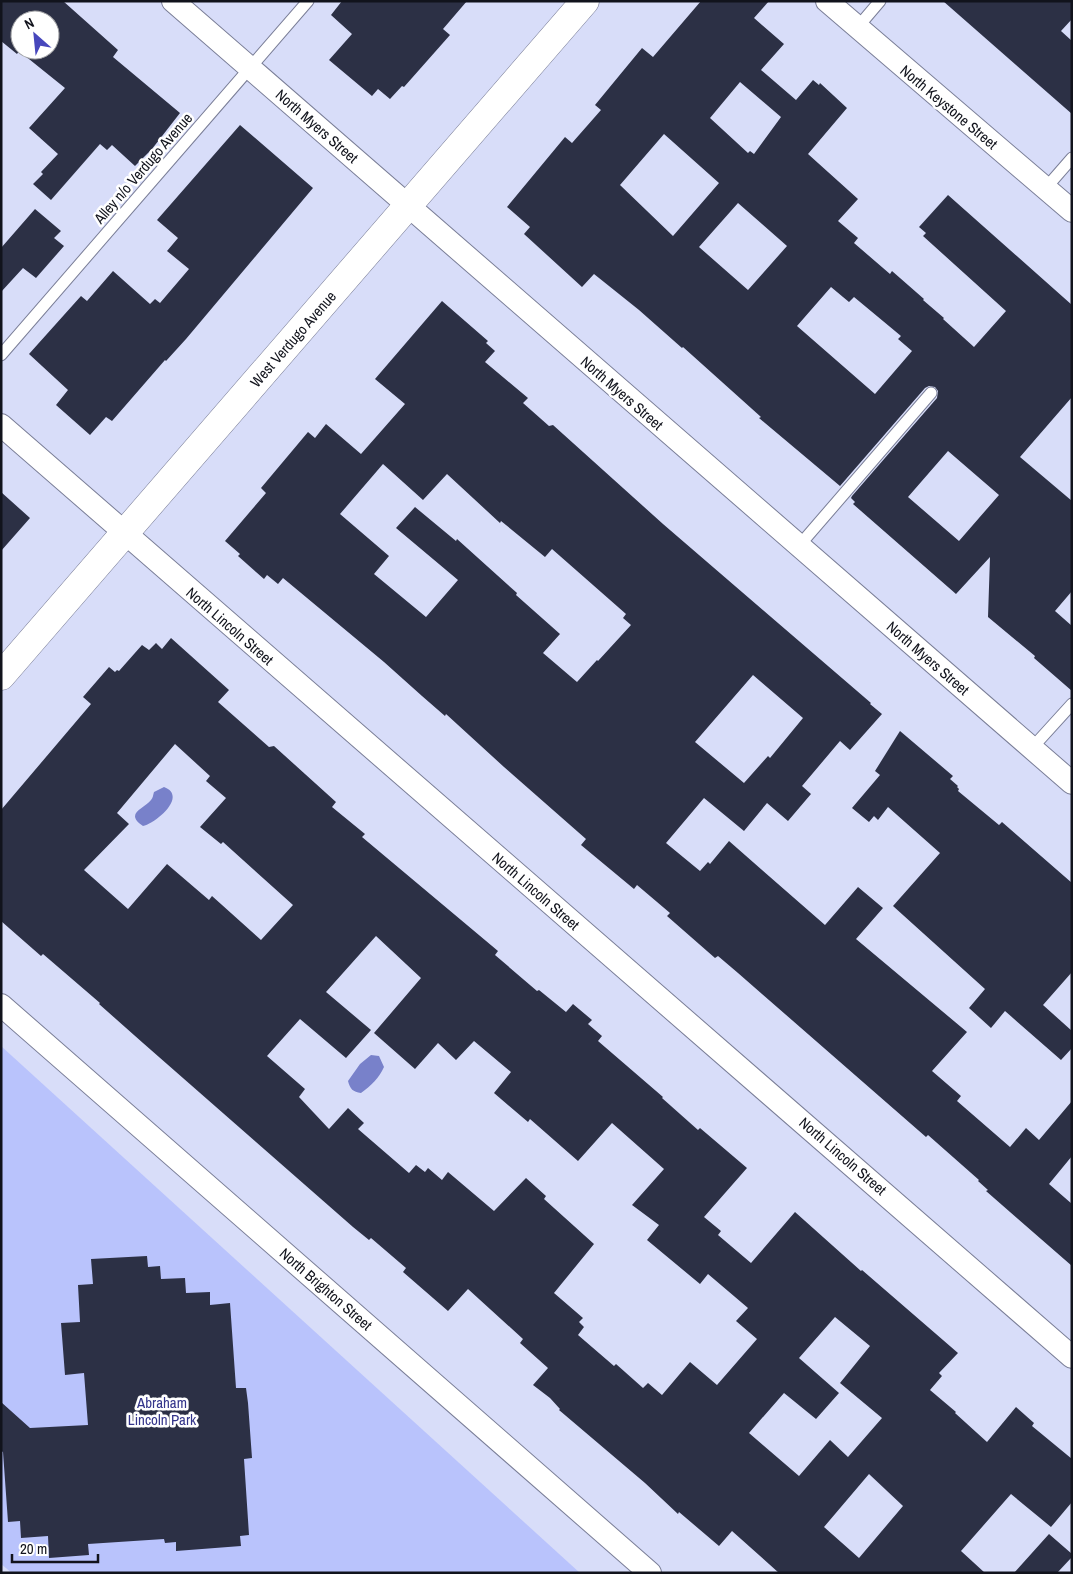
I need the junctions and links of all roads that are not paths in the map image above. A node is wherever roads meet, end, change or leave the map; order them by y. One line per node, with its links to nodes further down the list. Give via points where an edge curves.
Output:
1 (173, 1): 7 (street, North Myers Street)
2 (308, 1): 7 (lane, Alley n/o Verdugo Avenue)
3 (585, 1): 10 (main road, West Verdugo Avenue)
4 (827, 1): 6 (street, North Keystone Street)
5 (880, 1): 6 (lane)
6 (858, 28): 9 (street, North Keystone Street)
7 (250, 68): 10 (street, North Myers Street); 12 (lane, Alley n/o Verdugo Avenue)
8 (1072, 158): 9 (lane)
9 (1045, 188): 11 (street, North Keystone Street)
10 (408, 206): 15 (main road, West Verdugo Avenue); 16 (street, North Myers Street)
11 (1072, 211)
12 (1, 355)
13 (932, 393): 16 (lane)
14 (1, 425): 15 (street, North Lincoln Street)
15 (124, 534): 17 (main road, West Verdugo Avenue); 22 (street, North Lincoln Street)
16 (798, 547): 19 (street, North Myers Street)
17 (1, 676)
18 (1072, 704): 19 (lane)
19 (1032, 748): 20 (street, North Myers Street)
20 (1072, 783)
21 (1, 1006): 23 (street, North Brighton Street)
22 (1072, 1357)
23 (650, 1573)

